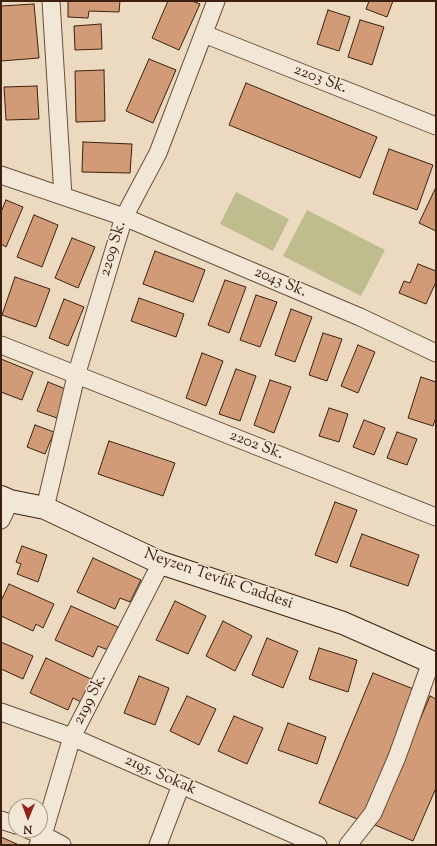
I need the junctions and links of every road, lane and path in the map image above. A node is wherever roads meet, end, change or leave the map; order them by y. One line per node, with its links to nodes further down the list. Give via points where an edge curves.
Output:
1 (52, 1): 6 (street)
2 (216, 1): 3 (street, 2209 Sk.)
3 (204, 34): 4 (street, 2203 Sk.); 7 (street, 2209 Sk., via 158,153)
4 (436, 126)
5 (1, 175): 6 (street, 2043 Sk.)
6 (63, 196): 7 (street, 2043 Sk.)
7 (124, 217): 9 (street, 2043 Sk., via 360,317); 10 (street, 2209 Sk.)
8 (1, 345): 10 (street, 2202 Sk.)
9 (436, 353)
10 (76, 376): 12 (street, 2209 Sk.); 13 (street, 2202 Sk.)
11 (4, 506): 12 (street, Neyzen Tevfik Caddesi)
12 (45, 508): 14 (street, Neyzen Tevfik Caddesi)
13 (436, 517)
14 (162, 562): 15 (street, Neyzen Tevfik Caddesi, via 343,623); 17 (street, 2199 Sk.)
15 (434, 663): 24 (street, via 373,813)
16 (1, 712): 17 (street, 2195. Sokak)
17 (72, 737): 18 (street, 2195. Sokak); 19 (street, 2199 Sk.)
18 (181, 785): 22 (street); 23 (street, 2195. Sokak)
19 (48, 806)
20 (40, 838): 21 (street)
21 (62, 845)
22 (158, 845)
23 (318, 845)
24 (348, 845)

